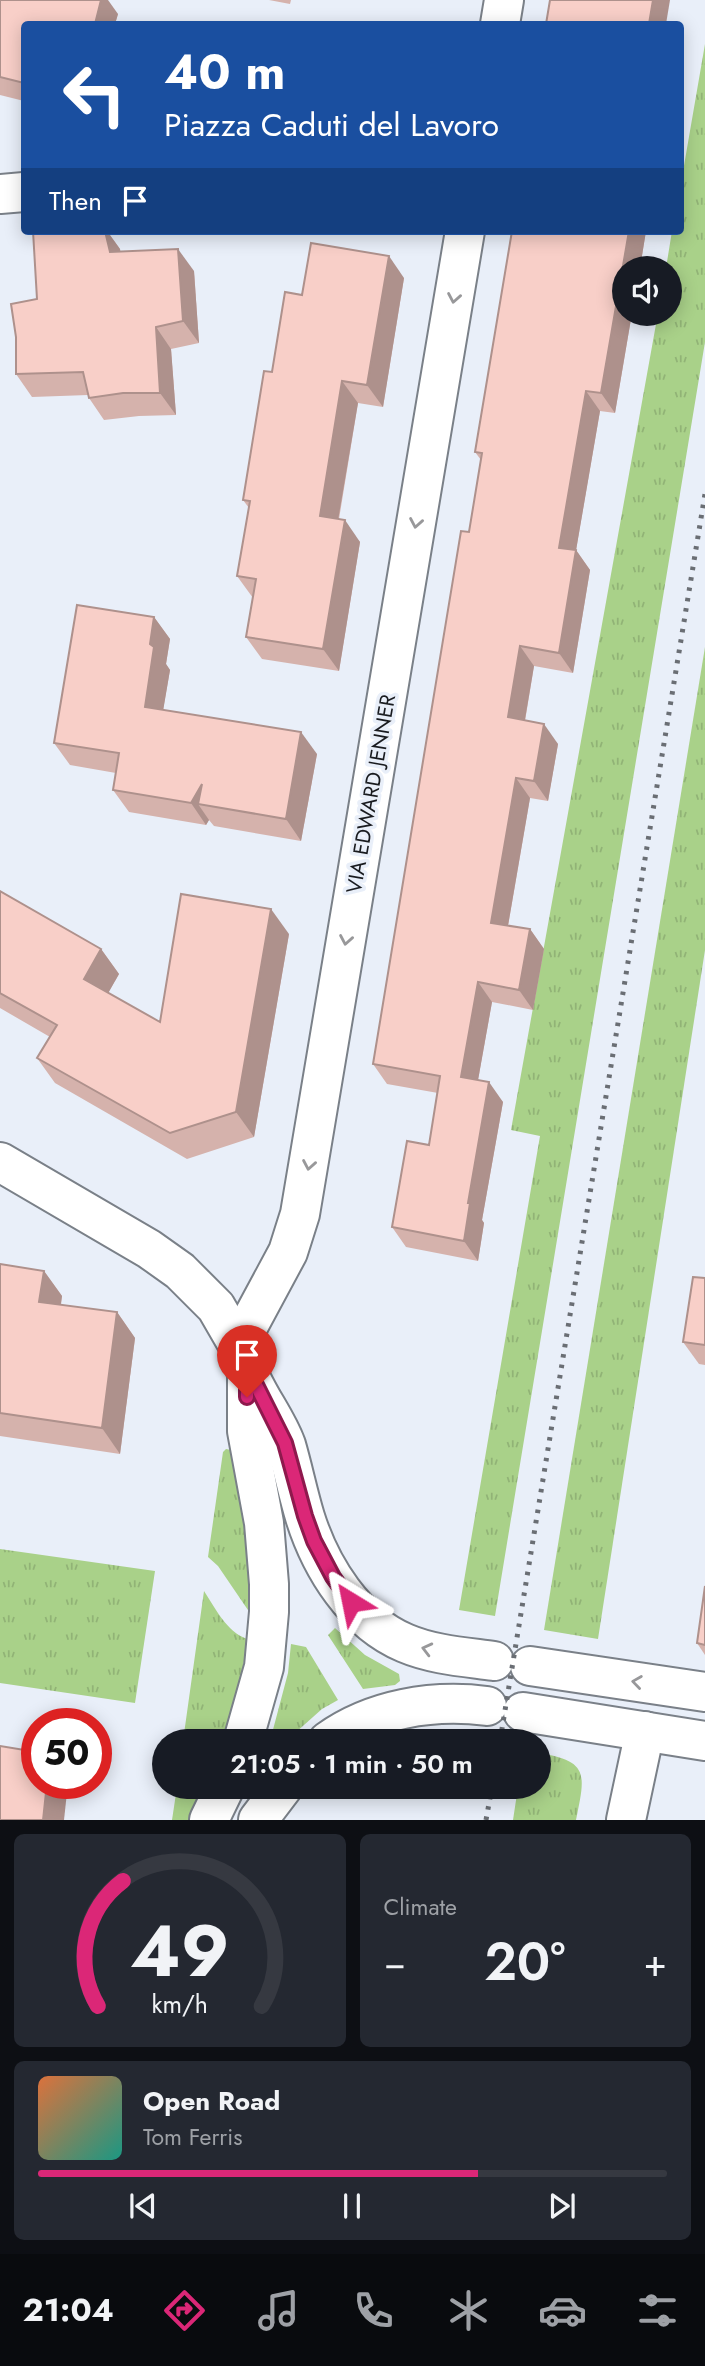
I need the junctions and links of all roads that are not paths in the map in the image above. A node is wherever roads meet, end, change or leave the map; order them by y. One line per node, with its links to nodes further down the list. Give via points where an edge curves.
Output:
1 (504, 0): 2 (main road)
2 (500, 21)
3 (21, 192): 4 (main road)
4 (0, 194)
5 (464, 235): 7 (main road, VIA EDWARD JENNER, one-way to 7, via 300,1214 288,1252)
6 (0, 1162): 7 (main road, via 180,1271 216,1307)
7 (241, 1353): 8 (main road, one-way to 7, via 432,1651 405,1643 373,1624 333,1577 314,1541 285,1443); 9 (main road, via 248,1385 247,1431 264,1523 270,1612 264,1667)
8 (705, 1692)
9 (246, 1729)
10 (348, 1729): 11 (main road, via 416,1706 450,1703)
11 (645, 1731): 12 (main road); 17 (main road)
12 (705, 1741)
13 (219, 1799): 15 (main road)
14 (274, 1799): 16 (main road)
15 (209, 1820)
16 (258, 1820)
17 (626, 1820)

